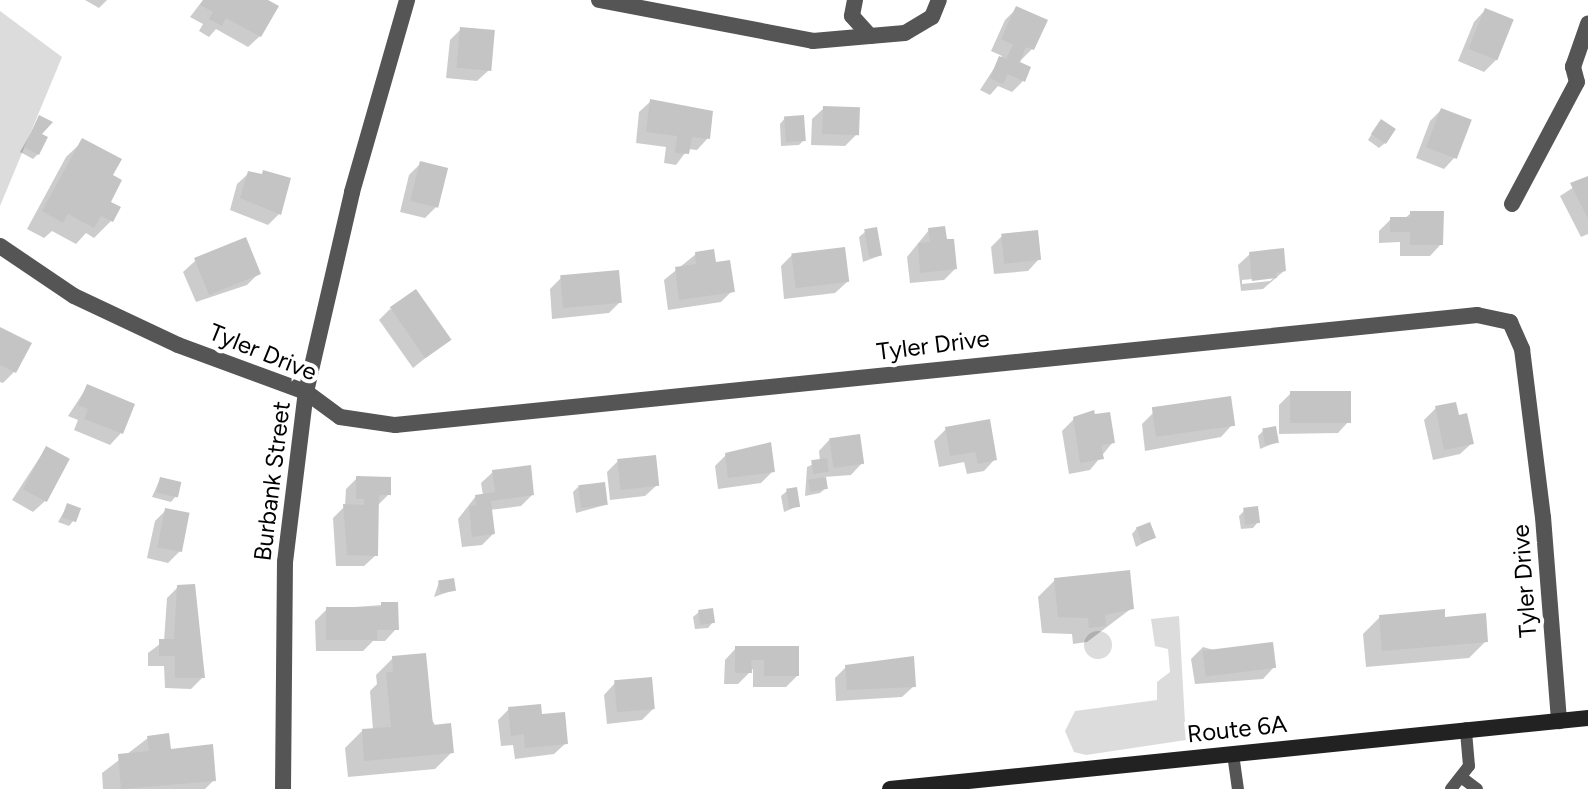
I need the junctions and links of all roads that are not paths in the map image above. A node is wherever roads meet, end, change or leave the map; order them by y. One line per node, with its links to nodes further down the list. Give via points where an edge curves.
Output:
1 (407, 0): 10 (street, Burbank Street, via 352,192)
2 (599, 0): 6 (street, via 813,41)
3 (855, 0): 6 (street, via 852,16)
4 (939, 0): 6 (street, via 932,17 905,33)
5 (1588, 24): 7 (street, via 1573,67)
6 (870, 36)
7 (1582, 88): 8 (street)
8 (1512, 204)
9 (0, 246): 10 (street, Tyler Drive, via 100,308 178,345)
10 (306, 392): 12 (street, Tyler Drive, via 340,417 395,425 1477,315 1510,322 1522,349 1541,501); 16 (street, Burbank Street, via 285,562)
11 (1588, 718): 12 (main road, Route 6A)
12 (1559, 721): 13 (main road, Route 6A)
13 (1466, 728): 14 (main road, Route 6A); 15 (lane, via 1469,766)
14 (1233, 754): 17 (main road, Route 6A); 18 (lane)
15 (1461, 777): 19 (lane); 20 (lane)
16 (283, 789)
17 (890, 789)
18 (1238, 789)
19 (1451, 789)
20 (1477, 789)

